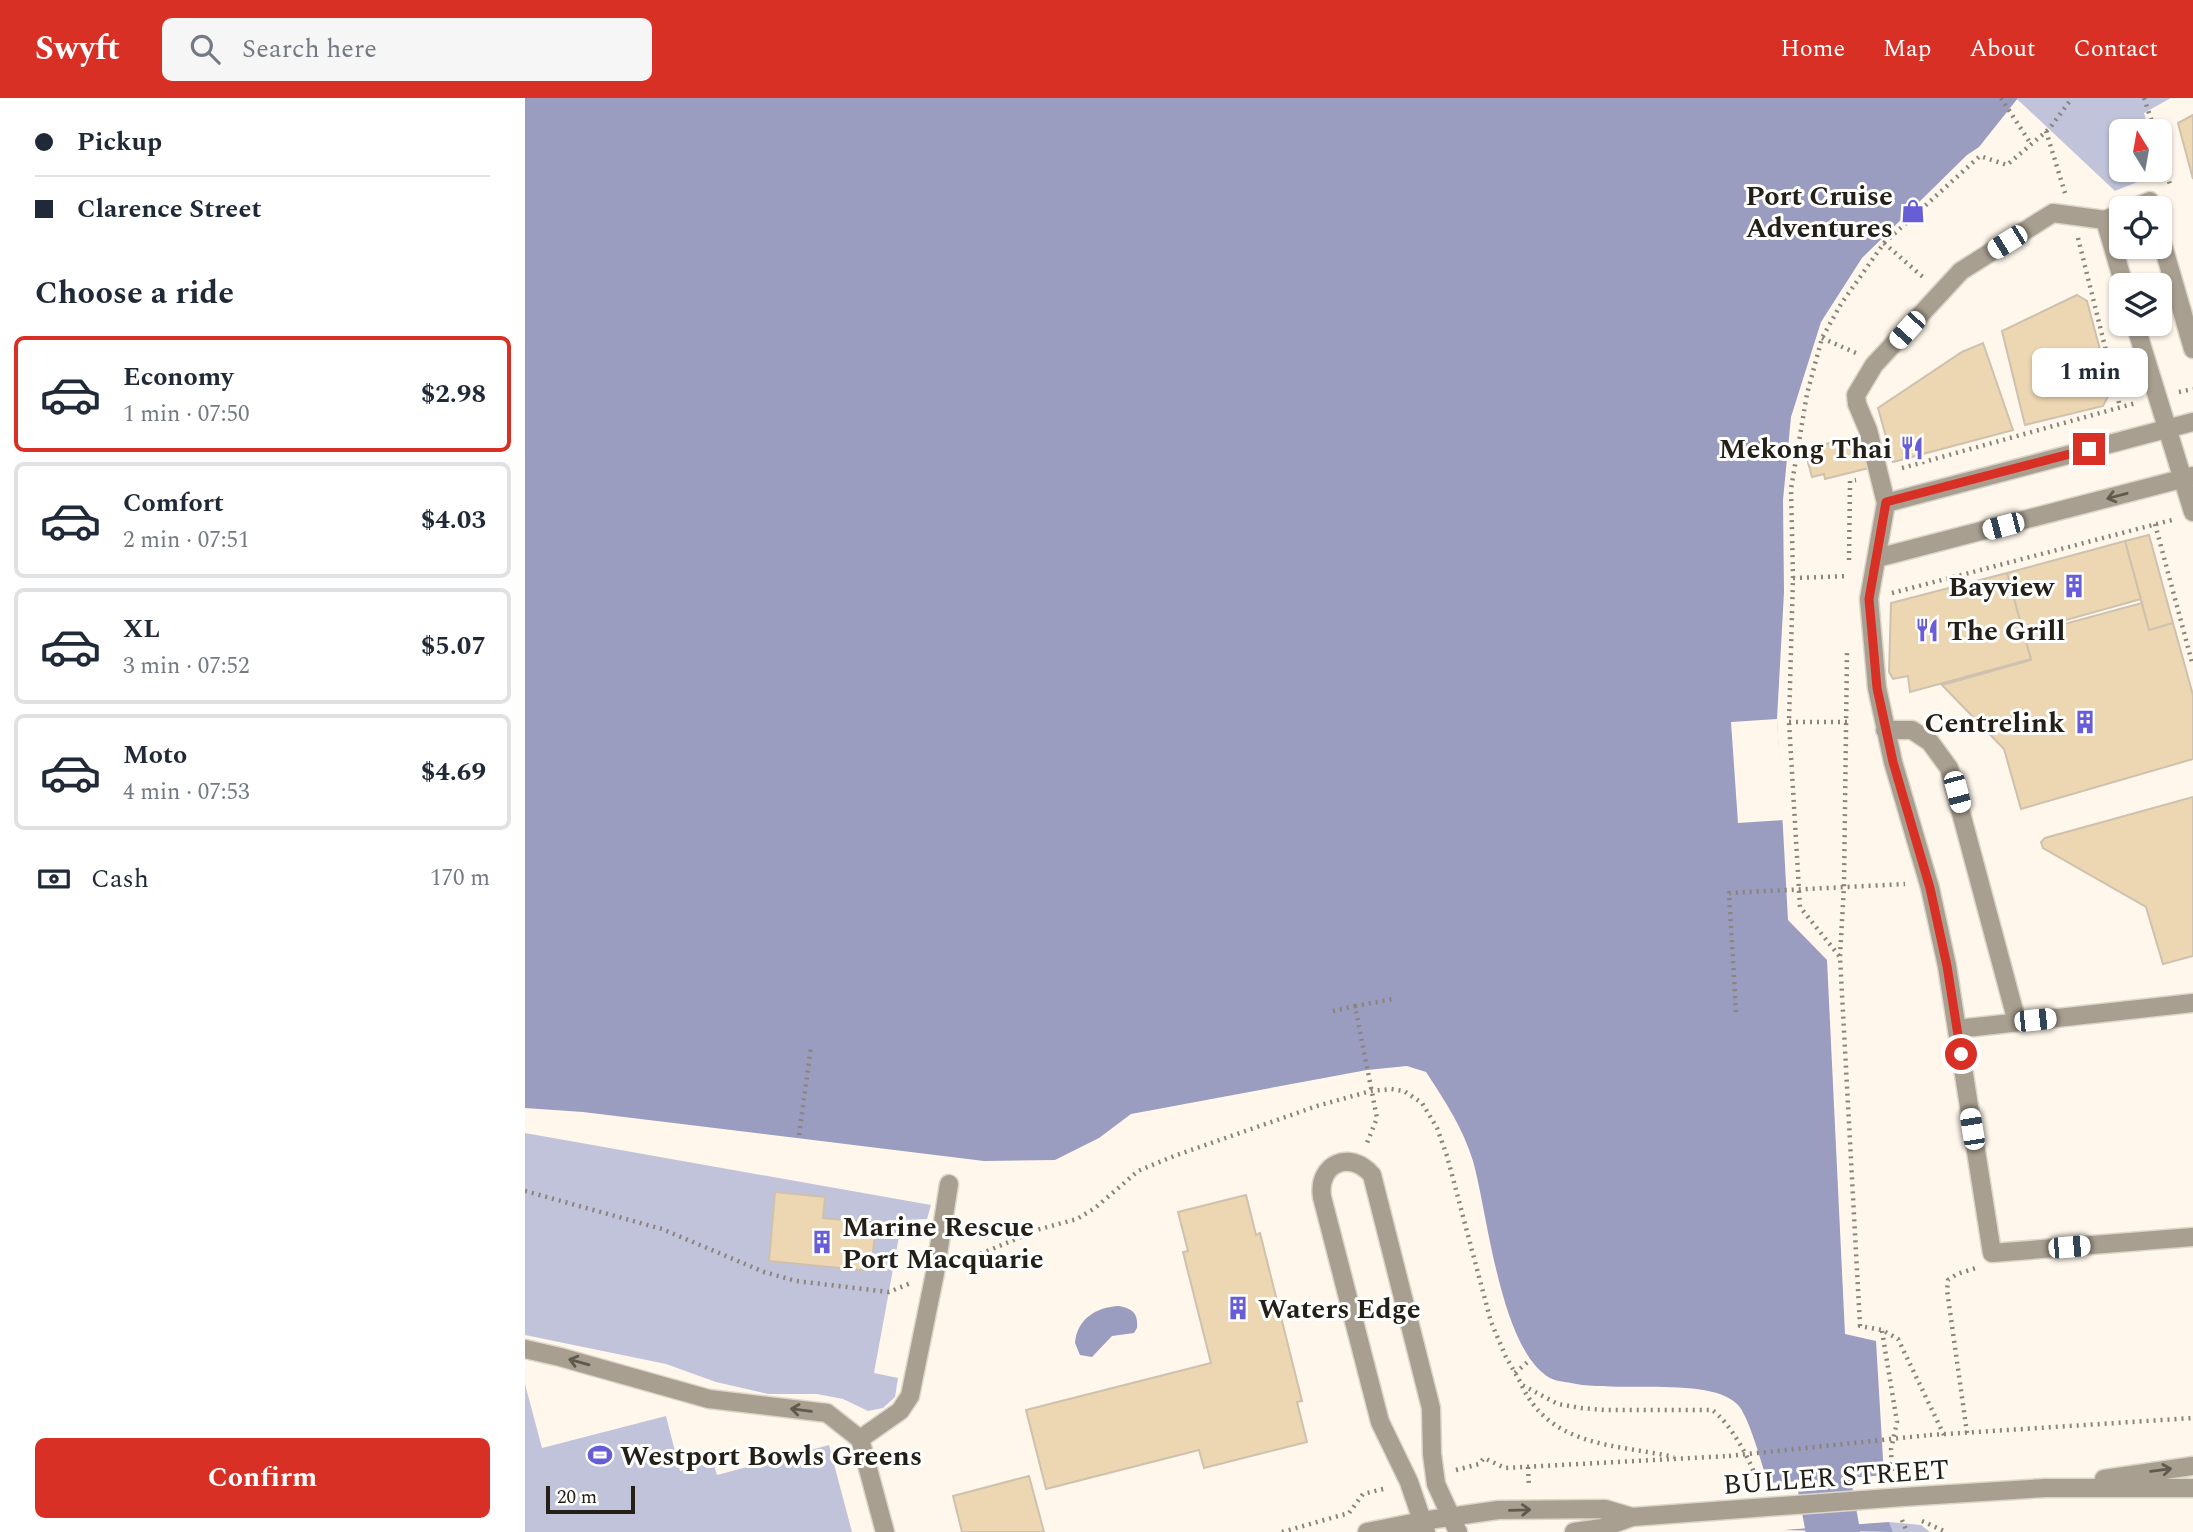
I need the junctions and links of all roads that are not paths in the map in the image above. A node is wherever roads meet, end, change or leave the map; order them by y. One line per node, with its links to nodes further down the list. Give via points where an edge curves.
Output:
1 (2109, 217): 8 (street, via 2053,213 1972,264 1874,365 1856,395)
2 (2167, 259): 4 (street)
3 (2139, 336): 6 (street)
4 (2193, 349)
5 (2193, 422): 6 (street)
6 (2167, 429): 7 (street); 8 (street)
7 (2188, 477): 9 (street); 10 (street, one-way to 10)
8 (1886, 502): 10 (street)
9 (2187, 515)
10 (1877, 558): 11 (street, via 1869,599)
11 (1885, 730): 13 (street, via 1912,730 1930,742 1949,768); 14 (street, via 1930,888)
12 (2193, 1003): 13 (street)
13 (2017, 1022): 14 (street)
14 (1957, 1029): 16 (street, via 1991,1253)
15 (949, 1184): 18 (street, via 910,1395 900,1411)
16 (2193, 1237)
17 (525, 1349): 18 (street, one-way to 17, via 827,1413 709,1399)
18 (860, 1439): 25 (street)
19 (2193, 1466): 20 (street, BULLER STREET, one-way to 19)
20 (2045, 1488): 21 (street, BULLER STREET); 22 (street, BULLER STREET, bridge)
21 (2193, 1488)
22 (1632, 1517): 23 (street, BULLER STREET, one-way to 22, via 1499,1510 1605,1509); 27 (street, BULLER STREET)
23 (1455, 1524): 24 (street, BULLER STREET); 24 (street, via 1436,1484 1431,1408 1372,1175 1359,1164 1341,1162 1326,1172 1322,1197 1380,1422 1405,1472)
24 (1424, 1526): 26 (street, BULLER STREET)
25 (885, 1532)
26 (1367, 1532)
27 (1574, 1532)

